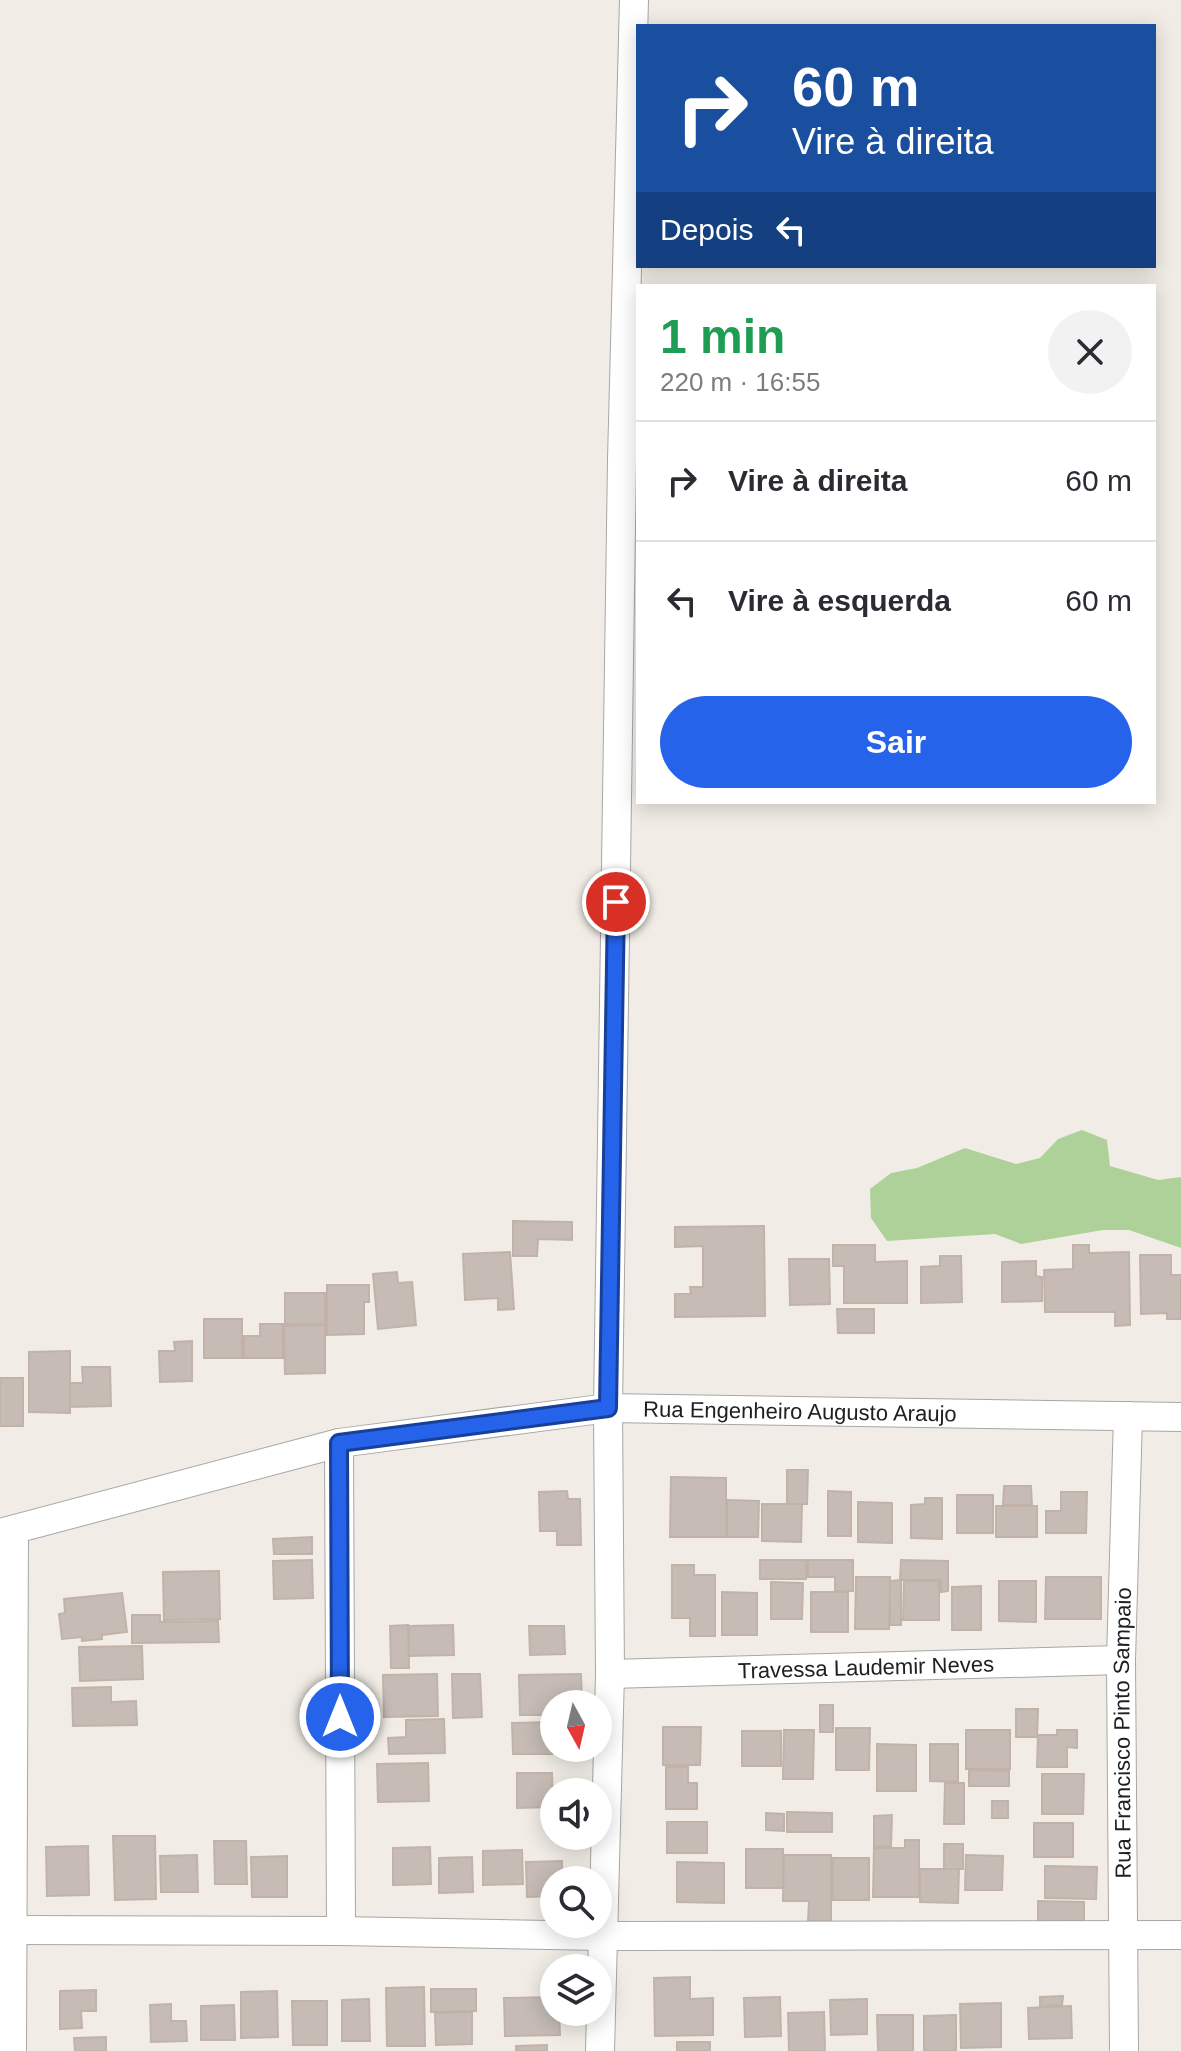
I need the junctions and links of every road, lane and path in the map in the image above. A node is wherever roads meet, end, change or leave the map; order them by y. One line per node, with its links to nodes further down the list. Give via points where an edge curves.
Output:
1 (634, 0): 2 (street)
2 (608, 1408): 3 (street, Rua Engenheiro Augusto Araujo); 5 (street, Rua Engenheiro Augusto Araujo); 8 (street)
3 (1128, 1416): 4 (street, Rua Engenheiro Augusto Araujo); 7 (street, Rua Francisco Pinto Sampaio)
4 (1181, 1417)
5 (339, 1443): 6 (street, Rua Engenheiro Augusto Araujo); 11 (street)
6 (7, 1532): 10 (street)
7 (1121, 1660): 8 (street, Travessa Laudemir Neves); 13 (street, Rua Francisco Pinto Sampaio)
8 (610, 1674): 9 (street)
9 (605, 1866)
10 (11, 1930): 11 (street); 17 (street)
11 (341, 1931): 12 (street)
12 (540, 1935)
13 (1125, 1935): 14 (street); 15 (street); 19 (street, Rua Francisco Pinto Sampaio)
14 (1181, 1935)
15 (612, 1936)
16 (603, 1938): 18 (street)
17 (12, 2051)
18 (600, 2051)
19 (1124, 2051)

